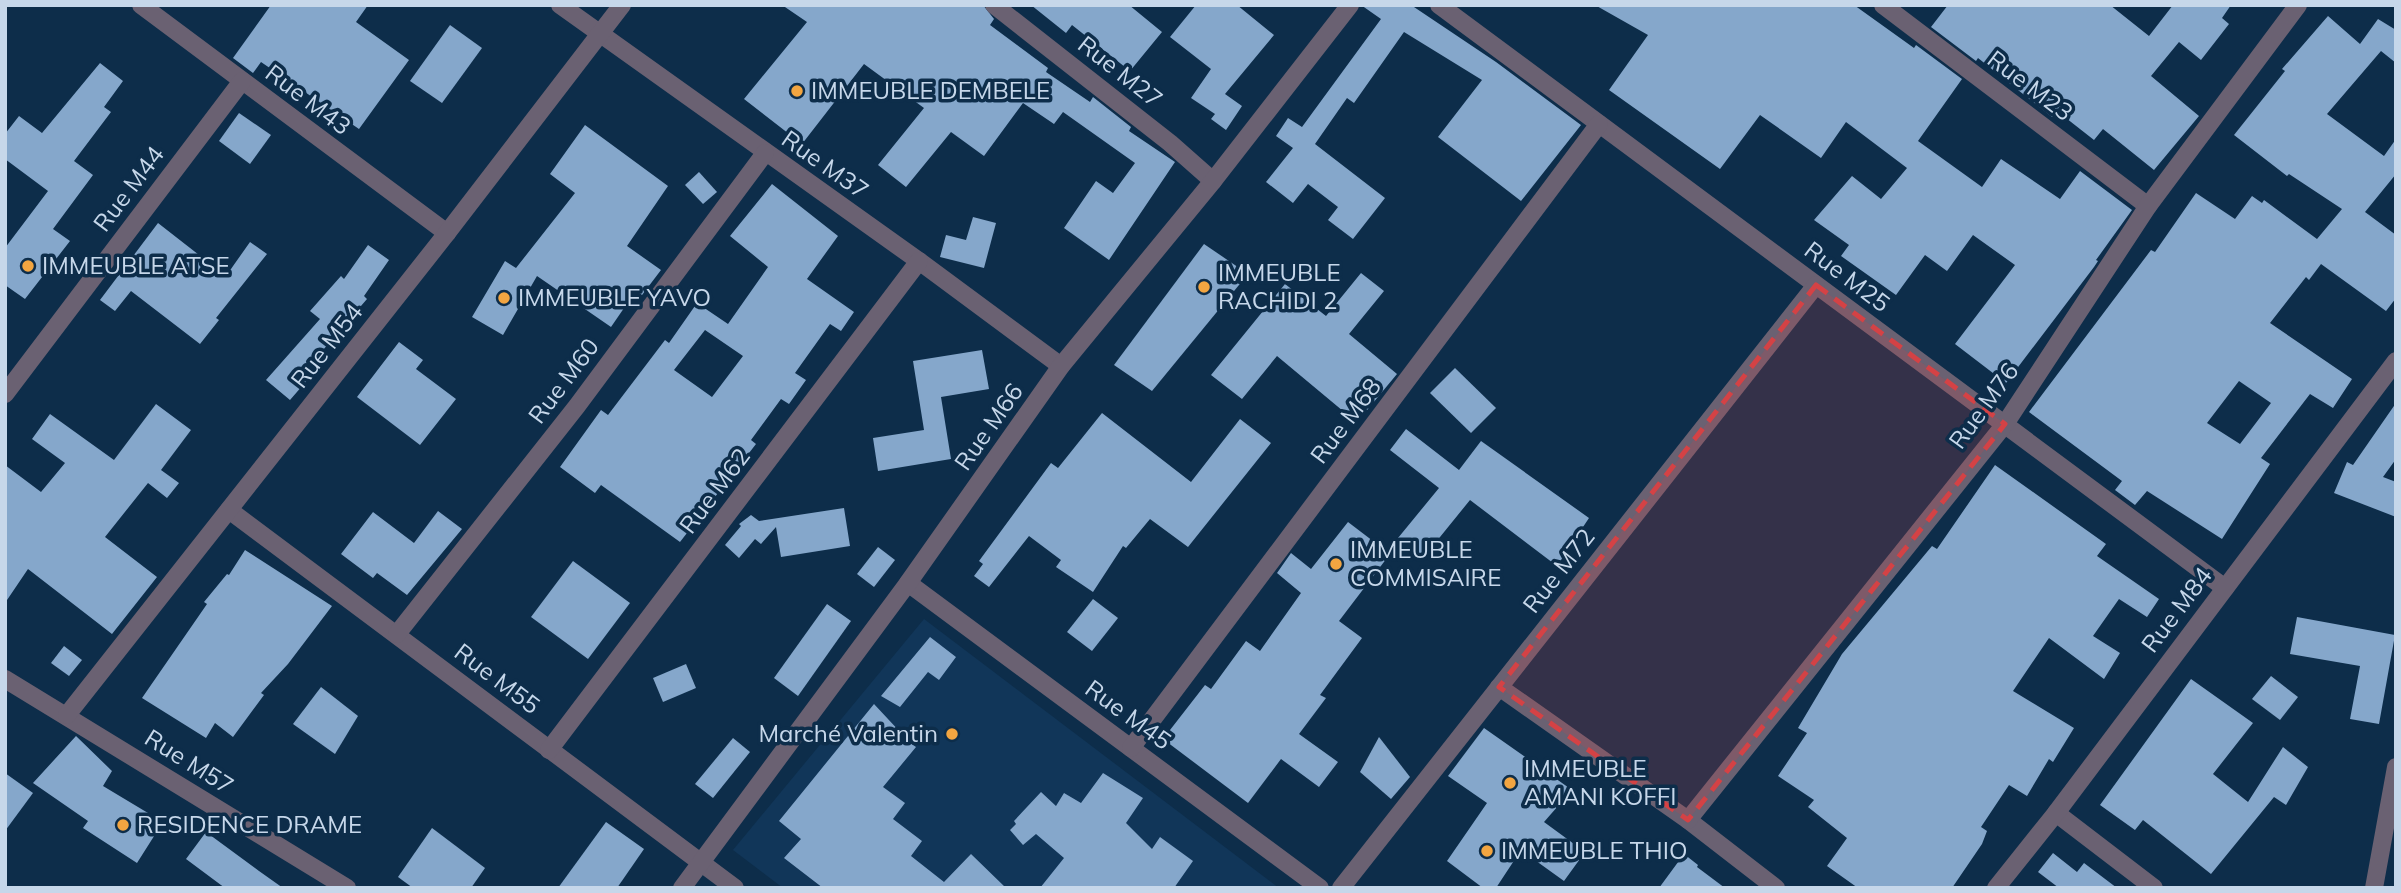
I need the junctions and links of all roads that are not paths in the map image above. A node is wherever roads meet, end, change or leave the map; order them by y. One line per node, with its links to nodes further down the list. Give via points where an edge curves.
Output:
1 (141, 5): 10 (street, Rue M43)
2 (560, 5): 9 (street, Rue M37)
3 (622, 5): 9 (street, Rue M54)
4 (994, 5): 13 (street, Rue M27)
5 (1350, 5): 13 (street, Rue M66)
6 (1439, 5): 11 (street, Rue M25)
7 (1883, 5): 14 (street, Rue M23)
8 (2297, 6): 14 (street, Rue M76)
9 (599, 34): 12 (street, Rue M37); 15 (street, Rue M54)
10 (242, 81): 15 (street, Rue M43); 20 (street, Rue M44)
11 (1599, 124): 17 (street, Rue M25); 29 (street, Rue M68)
12 (765, 153): 16 (street, Rue M37); 25 (street, Rue M60, via 577,406)
13 (1213, 181): 19 (street, Rue M66)
14 (2148, 206): 21 (street, Rue M76)
15 (447, 233): 22 (street, Rue M54)
16 (919, 261): 19 (street, Rue M37); 30 (street, Rue M62)
17 (1816, 285): 21 (street, Rue M25); 27 (street, Rue M72)
18 (2396, 360): 24 (street, Rue M84)
19 (1060, 366): 23 (street, Rue M66)
20 (5, 394)
21 (2005, 424): 24 (street, Rue M25); 33 (street, Rue M76)
22 (229, 510): 25 (street, Rue M55); 28 (street, Rue M54)
23 (908, 583): 29 (street, Rue M45); 34 (street, Rue M66)
24 (2225, 588): 32 (street, Rue M84)
25 (397, 634): 30 (street, Rue M55)
26 (5, 678): 28 (street, Rue M57)
27 (1499, 687): 33 (street); 39 (street, Rue M72)
28 (67, 715): 35 (street, Rue M57)
29 (1131, 748): 38 (street, Rue M45)
30 (549, 750): 34 (street, Rue M55)
31 (2396, 767): 43 (street)
32 (2056, 813): 41 (street, Rue M84); 42 (street)
33 (1688, 820): 40 (street)
34 (700, 863): 36 (street, Rue M66); 37 (street, Rue M55)
35 (347, 888)
36 (682, 888)
37 (735, 888)
38 (1320, 888)
39 (1341, 888)
40 (1776, 888)
41 (1996, 888)
42 (2154, 888)
43 (2374, 888)

